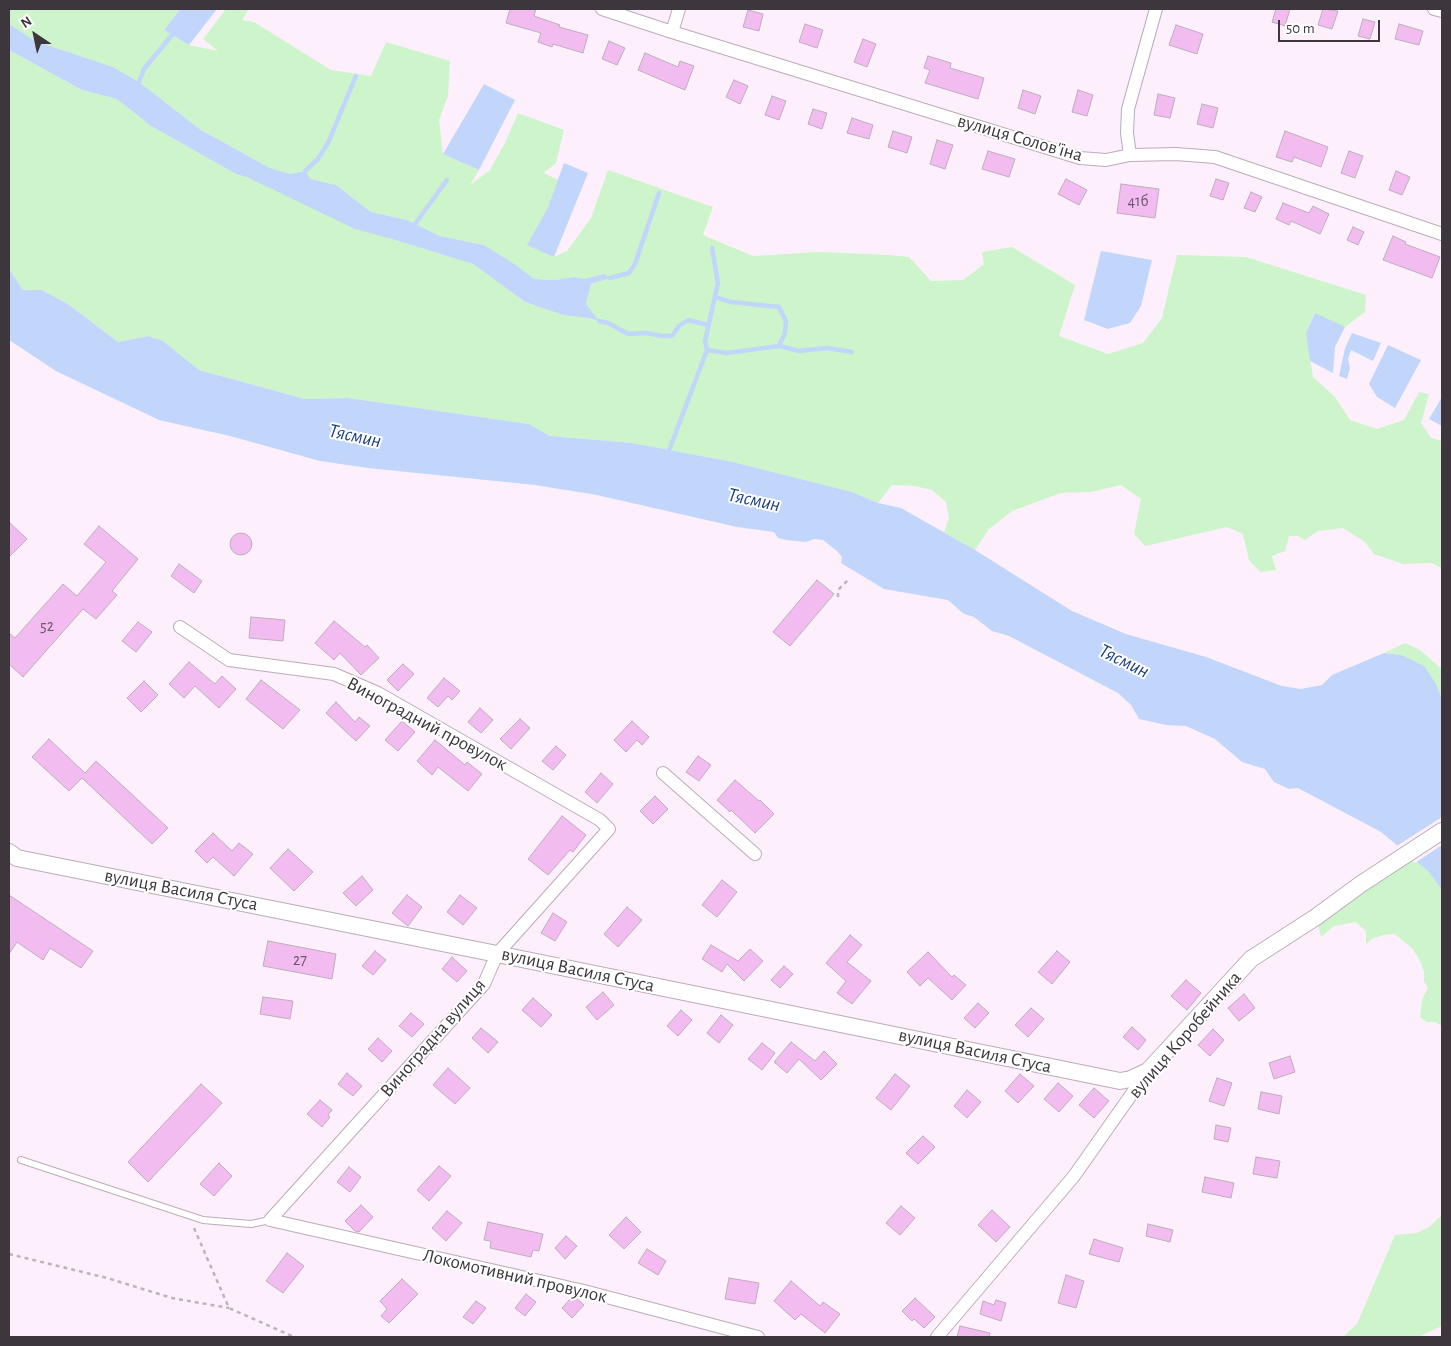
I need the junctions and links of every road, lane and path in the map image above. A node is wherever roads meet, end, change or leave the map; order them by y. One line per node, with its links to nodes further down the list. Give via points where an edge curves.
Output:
1 (602, 9): 6 (street, вулиця Солов'їна)
2 (679, 9): 6 (street)
3 (1156, 9): 7 (street, via 1128,109)
4 (1434, 9): 5 (street)
5 (1442, 11)
6 (672, 32): 7 (street, вулиця Солов'їна, via 1080,158 1106,160)
7 (1130, 155): 8 (street, вулиця Солов'їна, via 1215,157)
8 (1442, 234)
9 (848, 580): 10 (path, via 838,590)
10 (838, 597)
11 (180, 626): 13 (street, Виноградний провулок, via 229,660 334,674 378,693 600,820)
12 (663, 773): 16 (street)
13 (609, 830): 17 (street, Виноградна вулиця)
14 (1442, 831): 18 (street, вулиця Коробейника, via 1251,959)
15 (9, 852): 17 (street, вулиця Василя Стуса, via 17,858)
16 (755, 854)
17 (498, 954): 18 (street, вулиця Василя Стуса, via 1111,1080 1131,1079); 21 (street, Виноградна вулиця, via 484,984)
18 (1148, 1072): 26 (street, вулиця Коробейника, via 1074,1176)
19 (20, 1160): 20 (lane)
20 (188, 1215): 21 (lane, via 203,1220 251,1224); 23 (path)
21 (270, 1220): 25 (street, Локомотивний провулок, via 584,1291)
22 (9, 1254): 23 (path, via 172,1298)
23 (229, 1308): 24 (path)
24 (294, 1337)
25 (758, 1337)
26 (937, 1337)

